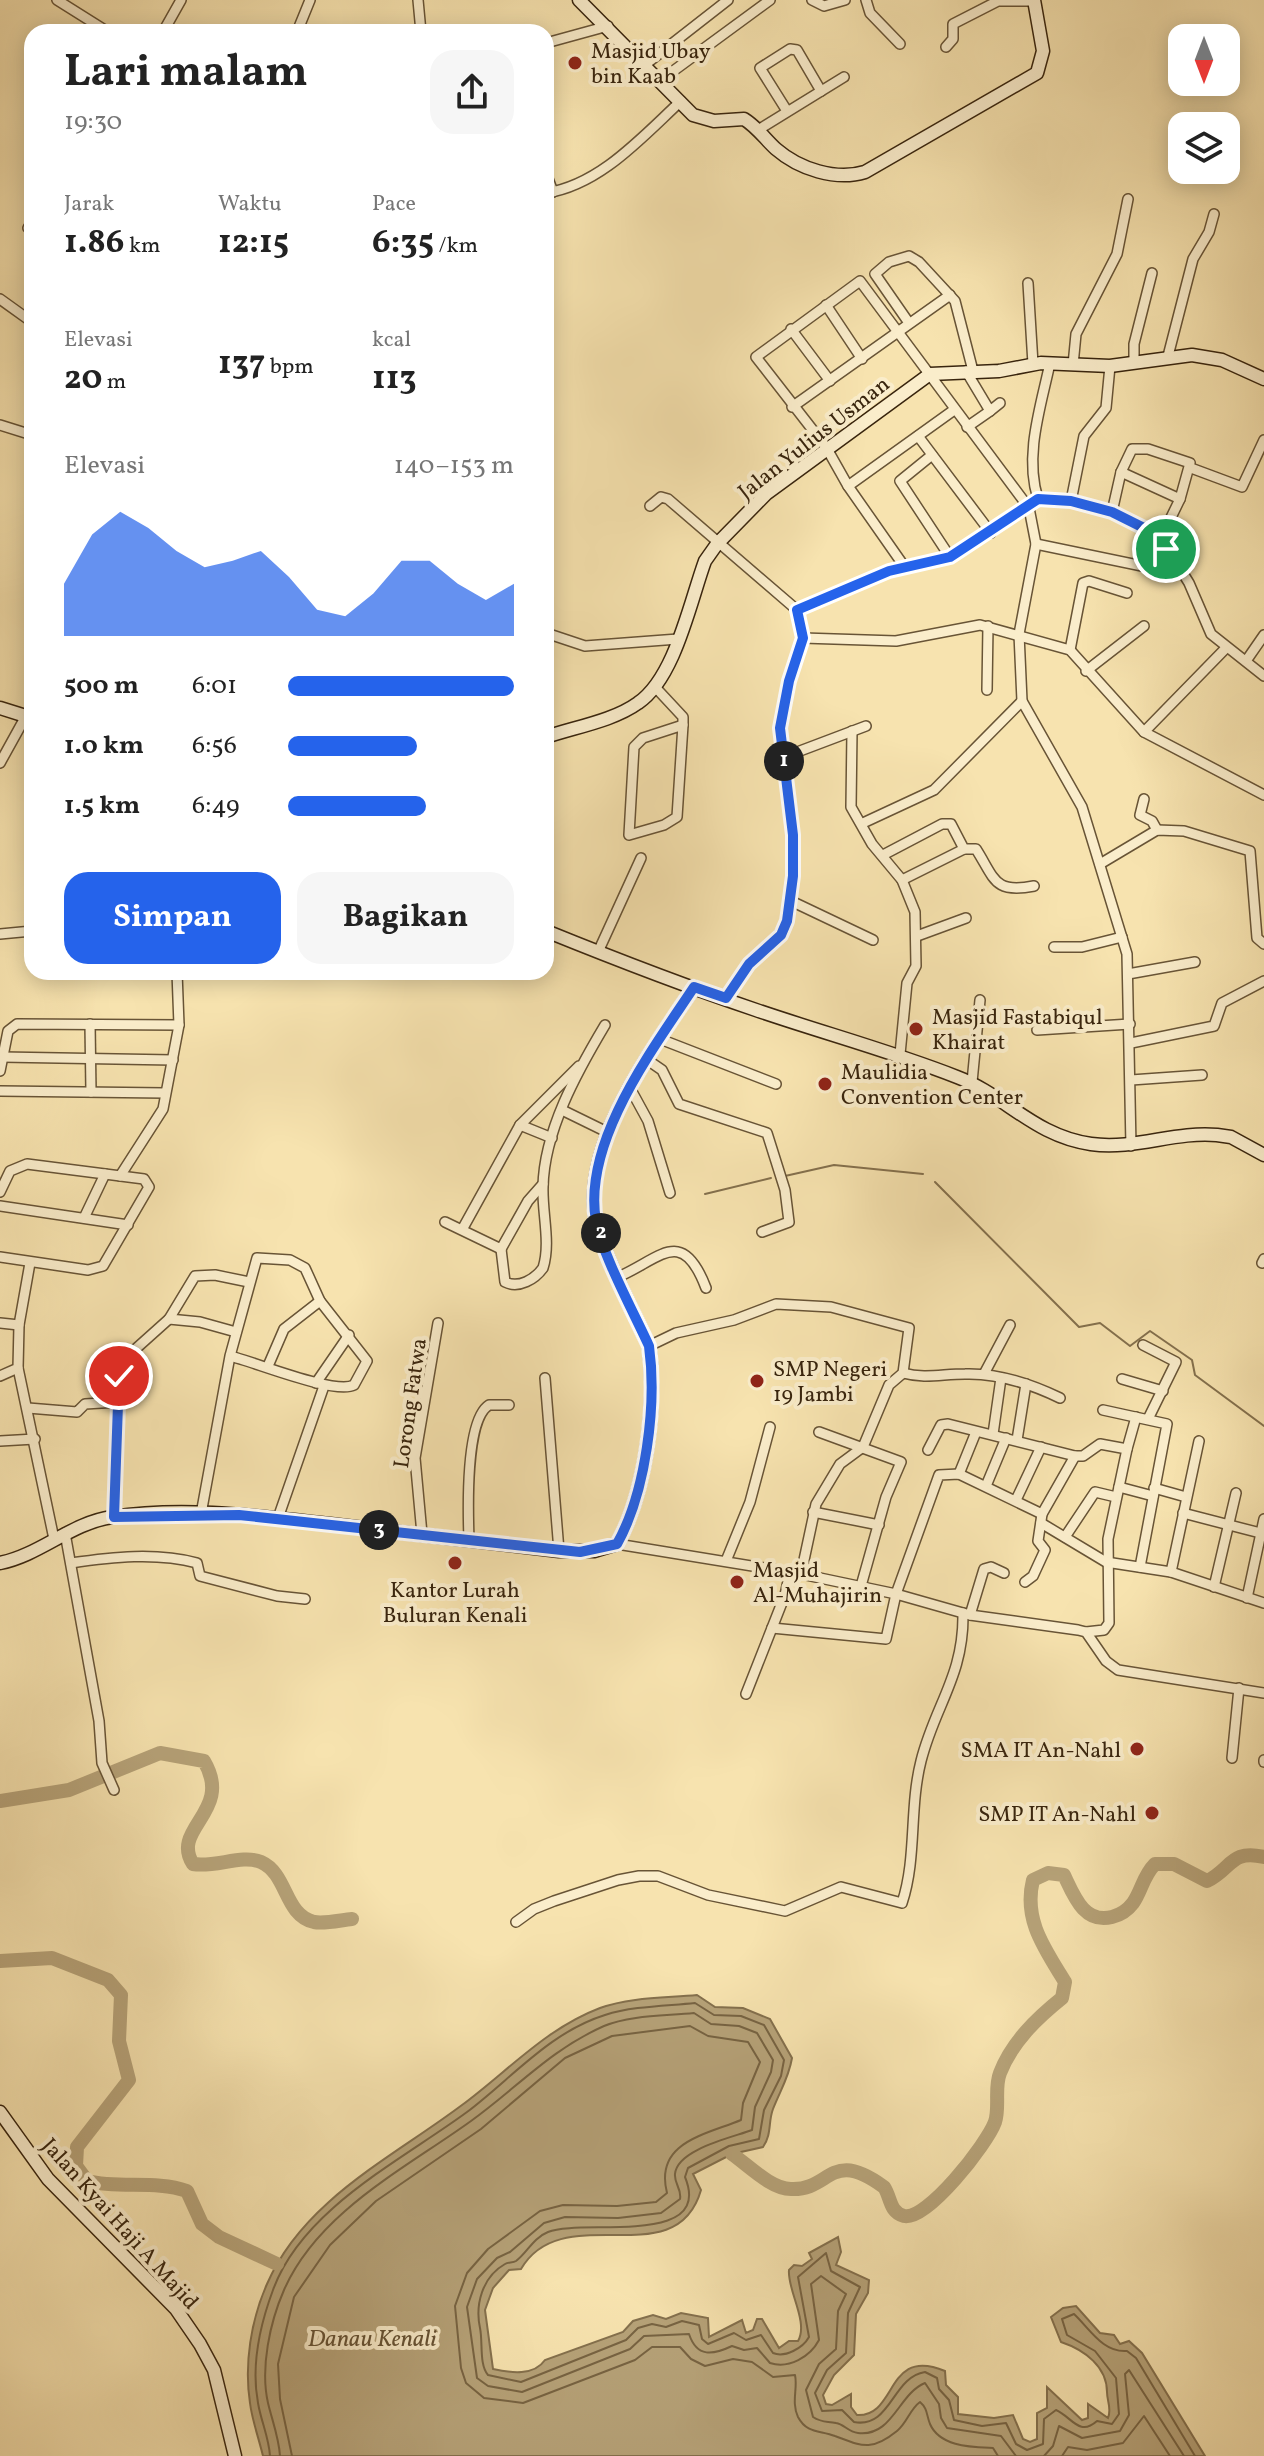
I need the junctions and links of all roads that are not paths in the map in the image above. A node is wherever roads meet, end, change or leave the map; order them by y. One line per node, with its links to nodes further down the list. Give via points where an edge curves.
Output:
1 (57, 0): 12 (street)
2 (310, 0): 14 (street)
3 (418, 0): 15 (street)
4 (582, 0): 16 (street)
5 (728, 0): 20 (street)
6 (770, 0): 22 (street)
7 (812, 0): 8 (street, via 824,6)
8 (845, 0)
9 (866, 0): 18 (street, via 870,13)
10 (1034, 0): 19 (street, via 990,4 953,24 953,39); 26 (street, via 1043,51 1037,73 865,172 846,176 808,167 778,150)
11 (177, 1): 13 (street)
12 (95, 24)
13 (167, 24)
14 (300, 24)
15 (420, 24)
16 (608, 26): 17 (street); 20 (street)
17 (554, 41)
18 (900, 44)
19 (946, 47)
20 (646, 64): 22 (street)
21 (844, 77): 23 (street)
22 (661, 80): 24 (street)
23 (821, 91): 25 (street); 25 (street, via 797,50 790,49 760,68)
24 (681, 101): 26 (street, via 704,120 744,119); 27 (street, via 596,174)
25 (787, 111): 26 (street)
26 (758, 130)
27 (554, 192)
28 (1128, 199): 44 (street, via 1117,254 1076,334)
29 (1214, 214): 39 (street, via 1193,259)
30 (1152, 273): 42 (street)
31 (1028, 283): 43 (street)
32 (950, 295): 36 (street); 36 (street, via 914,257 903,256 877,269 875,276); 46 (street, via 958,306)
33 (0, 299): 35 (street)
34 (826, 305): 37 (street); 38 (street, via 862,281); 40 (street)
35 (24, 316)
36 (909, 323): 38 (street)
37 (791, 329): 49 (street); 51 (street, via 755,356)
38 (898, 334): 40 (street); 47 (street)
39 (1168, 356): 42 (street); 48 (street, via 1222,360)
40 (862, 359): 49 (street)
41 (1050, 363): 43 (street); 44 (street); 64 (street, via 1036,432)
42 (1134, 363): 45 (street)
43 (1033, 364): 46 (street)
44 (1073, 365): 45 (street)
45 (1110, 366): 66 (street, via 1106,408 1084,436)
46 (969, 371): 47 (street); 53 (street)
47 (930, 374): 52 (street); 59 (street, Jalan Yulius Usman)
48 (1264, 379)
49 (830, 381): 51 (street)
50 (1000, 403): 53 (street)
51 (792, 407): 59 (street)
52 (954, 410): 55 (street); 57 (street)
53 (990, 411): 55 (street)
54 (0, 425): 56 (street)
55 (967, 427): 68 (street)
56 (24, 432)
57 (918, 436): 60 (street); 63 (street)
58 (1264, 440): 61 (street, via 1242,487)
59 (826, 447): 63 (street); 72 (street, Jalan Yulius Usman, via 766,494)
60 (932, 455): 70 (street); 74 (street, via 900,481)
61 (1191, 468): 62 (street, via 1190,463 1137,447); 65 (street)
62 (1121, 472): 65 (street); 69 (street)
63 (848, 486): 75 (street)
64 (1038, 499): 66 (street); 68 (street)
65 (1180, 499): 71 (street)
66 (1071, 501): 69 (street)
67 (650, 506): 72 (street, via 661,497 668,499)
68 (1029, 508): 70 (street); 73 (street)
69 (1112, 512): 71 (street)
70 (991, 533): 74 (street)
71 (1160, 536): 73 (street, via 1146,567); 85 (street, via 1189,583 1206,627)
72 (717, 544): 77 (street); 84 (street, Jalan Yulius Usman, via 705,561)
73 (1036, 544): 80 (street)
74 (950, 557): 75 (street)
75 (904, 566): 77 (street)
76 (1127, 593): 86 (street, via 1083,583)
77 (797, 610): 83 (street)
78 (988, 626): 80 (street); 83 (street, via 896,641); 91 (street)
79 (1144, 626): 88 (street)
80 (1019, 634): 86 (street); 92 (street)
81 (1264, 635): 87 (street)
82 (554, 636): 84 (street, via 585,646)
83 (803, 638): 101 (street, via 780,728)
84 (678, 639): 90 (street, Jalan Yulius Usman)
85 (1226, 648): 87 (street); 99 (street)
86 (1070, 650): 88 (street)
87 (1246, 661): 89 (street)
88 (1086, 671): 99 (street)
89 (1264, 676)
90 (656, 688): 96 (street, via 683,717); 100 (street, via 619,713)
91 (987, 690)
92 (1022, 701): 105 (street, via 934,790); 110 (street, via 1082,807)
93 (0, 708): 94 (street)
94 (24, 715)
95 (24, 725): 102 (street)
96 (683, 725): 96 (street, via 677,817 629,835 634,747 643,738)
97 (866, 726): 98 (street)
98 (852, 731): 101 (street); 105 (street, via 850,803)
99 (1144, 732): 103 (street)
100 (554, 734)
101 (784, 757): 114 (street, via 793,835)
102 (0, 763)
103 (1264, 795)
104 (1144, 799): 106 (street, via 1140,815)
105 (863, 823): 108 (street)
106 (1157, 830): 110 (street); 112 (street, via 1184,831 1250,851)
107 (964, 849): 108 (street, via 956,829 947,823); 111 (street); 113 (street, via 976,849 1003,887)
108 (883, 855): 111 (street)
109 (641, 858): 124 (street)
110 (1100, 864): 120 (street)
111 (902, 880): 119 (street, via 915,912)
112 (1260, 884): 122 (street, via 1257,938)
113 (1034, 886)
114 (791, 901): 121 (street); 130 (street, via 781,935 749,964)
115 (966, 918): 119 (street)
116 (24, 932): 117 (street)
117 (0, 934)
118 (554, 934): 124 (street)
119 (917, 936): 139 (street)
120 (1122, 937): 123 (street, via 1082,947); 126 (street)
121 (873, 940)
122 (1264, 944)
123 (1054, 947)
124 (598, 952): 129 (street)
125 (1195, 962): 126 (street)
126 (1128, 974): 133 (street)
127 (177, 980): 134 (street)
128 (1264, 981): 138 (street, via 1222,1003 1214,1026)
129 (694, 987): 130 (street); 137 (street)
130 (726, 998): 139 (street)
131 (980, 1000): 148 (street)
132 (90, 1024): 134 (street); 140 (street, via 11,1026); 141 (street)
133 (1130, 1024): 136 (street); 138 (street)
134 (179, 1025): 143 (street)
135 (605, 1025): 144 (street)
136 (1037, 1030)
137 (660, 1039): 142 (street); 149 (street)
138 (1131, 1043): 147 (street)
139 (900, 1054): 148 (street)
140 (2, 1057): 141 (street); 145 (street)
141 (91, 1059): 143 (street); 152 (street)
142 (646, 1059): 150 (street); 170 (street, via 662,1070 679,1104 767,1133 789,1222)
143 (173, 1060): 153 (street)
144 (582, 1063): 154 (street); 155 (street)
145 (0, 1071)
146 (1202, 1075): 147 (street)
147 (1131, 1080): 158 (street)
148 (972, 1082): 158 (street, via 1049,1131 1089,1144)
149 (776, 1084)
150 (630, 1088): 156 (street); 164 (street, via 648,1121)
151 (0, 1091): 152 (street)
152 (91, 1092): 153 (street)
153 (165, 1093): 161 (street, via 156,1122)
154 (562, 1110): 156 (street); 157 (street)
155 (520, 1125): 157 (street); 169 (street)
156 (609, 1133): 174 (street, via 595,1210)
157 (552, 1138): 162 (street)
158 (1131, 1146): 159 (street, via 1210,1134 1231,1137)
159 (1264, 1155)
160 (105, 1174): 161 (street); 163 (street, via 27,1164 10,1171); 166 (street)
161 (120, 1176): 168 (street, via 148,1184)
162 (543, 1184): 171 (street); 171 (street, via 543,1268 525,1282 510,1285 505,1282)
163 (0, 1192)
164 (670, 1193)
165 (0, 1206): 166 (street)
166 (84, 1218): 168 (street)
167 (445, 1222): 169 (street)
168 (128, 1225): 173 (street, via 107,1261 96,1269)
169 (463, 1228): 171 (street)
170 (762, 1232)
171 (501, 1249)
172 (0, 1257): 173 (street)
173 (30, 1263): 181 (street)
174 (618, 1277): 176 (street, via 658,1253 679,1251 696,1263); 186 (street)
175 (249, 1282): 177 (street, via 260,1256 290,1260 305,1268); 178 (street, via 195,1276); 183 (street)
176 (706, 1288)
177 (320, 1301): 184 (street); 188 (street, via 284,1329)
178 (169, 1319): 183 (street); 200 (street, via 121,1362)
179 (0, 1323): 181 (street)
180 (438, 1323): 235 (street, Lorong Fatwa, via 415,1458)
181 (19, 1325): 189 (street)
182 (1010, 1325): 191 (street)
183 (236, 1332): 187 (street)
184 (349, 1335): 196 (street); 196 (street, via 367,1359 359,1379 347,1388)
185 (1143, 1345): 198 (street, via 1176,1362)
186 (649, 1346): 190 (street, via 776,1304 831,1307 909,1328); 240 (street, via 644,1463 630,1520)
187 (230, 1356): 188 (street); 228 (street)
188 (268, 1366): 196 (street)
189 (18, 1368): 192 (street); 202 (street)
190 (903, 1373): 191 (street, via 930,1378); 214 (street, via 889,1385)
191 (984, 1374): 194 (street)
192 (0, 1376)
193 (545, 1378): 241 (street)
194 (1001, 1378): 197 (street); 209 (street)
195 (1122, 1379): 198 (street)
196 (320, 1384): 230 (street)
197 (1026, 1384): 199 (street); 211 (street)
198 (1163, 1391): 205 (street)
199 (1060, 1398)
200 (118, 1402): 202 (street, via 85,1404 77,1412); 229 (street)
201 (509, 1405): 239 (street, via 489,1405 480,1415 468,1472)
202 (28, 1408): 210 (street)
203 (1103, 1410): 204 (street)
204 (1136, 1417): 205 (street); 216 (street)
205 (1148, 1419): 222 (street, via 1168,1427)
206 (770, 1427): 242 (street, via 750,1502)
207 (819, 1432): 214 (street)
208 (976, 1432): 209 (street); 217 (street, via 943,1425); 219 (street)
209 (993, 1434): 211 (street)
210 (35, 1439): 212 (street); 237 (street)
211 (1011, 1439): 215 (street); 220 (street)
212 (0, 1441)
213 (1199, 1441): 224 (street)
214 (863, 1447): 226 (street, via 840,1464); 234 (street, via 901,1462)
215 (1041, 1447): 218 (street); 225 (street)
216 (1127, 1449): 218 (street, via 1100,1444); 221 (street)
217 (928, 1450)
218 (1075, 1456): 231 (street)
219 (959, 1474): 220 (street); 253 (street, via 939,1475)
220 (986, 1486): 225 (street)
221 (1117, 1492): 222 (street); 238 (street, via 1095,1492); 243 (street)
222 (1153, 1492): 224 (street); 246 (street)
223 (1236, 1493): 233 (street)
224 (1186, 1497): 227 (street)
225 (1016, 1500): 231 (street)
226 (813, 1512): 234 (street); 248 (street)
227 (1183, 1513): 233 (street); 247 (street)
228 (201, 1514): 229 (street); 230 (street)
229 (114, 1517): 237 (street)
230 (278, 1518): 235 (street)
231 (1041, 1519): 238 (street); 250 (street, via 1038,1541 1045,1550)
232 (1264, 1519): 236 (street)
233 (1230, 1523): 236 (street); 252 (street)
234 (879, 1525): 251 (street)
235 (422, 1534): 239 (street)
236 (1263, 1534): 254 (street)
237 (60, 1536): 244 (street); 245 (street)
238 (1065, 1537): 243 (street)
239 (469, 1540): 241 (street)
240 (617, 1544): 241 (street, via 594,1551); 242 (street)
241 (559, 1551)
242 (726, 1561): 248 (street)
243 (1106, 1562): 246 (street); 259 (street, via 1109,1623 1104,1630)
244 (0, 1563)
245 (71, 1563): 255 (street, via 129,1556 179,1559 197,1563 200,1576); 264 (street, via 102,1763)
246 (1140, 1567): 247 (street)
247 (1171, 1572): 252 (street)
248 (795, 1573): 251 (street); 258 (street)
249 (1004, 1573): 257 (street, via 984,1569)
250 (1025, 1582)
251 (861, 1586): 253 (street)
252 (1214, 1587): 254 (street)
253 (896, 1594): 257 (street); 258 (street, via 884,1639)
254 (1247, 1598): 256 (street)
255 (305, 1599)
256 (1264, 1603)
257 (966, 1614): 259 (street); 265 (street, via 961,1657 921,1758 902,1903 841,1887 785,1911 708,1895 658,1876 639,1876 554,1901)
258 (772, 1628): 262 (street)
259 (1086, 1632): 260 (street, via 1118,1670)
260 (1239, 1688): 261 (street); 263 (street)
261 (1264, 1693)
262 (746, 1694)
263 (1232, 1758)
264 (114, 1790)
265 (516, 1922)
266 (0, 2112): 267 (street, Jalan Kyai Haji A Majid, via 48,2179 176,2309 200,2344 214,2370)
267 (235, 2456)

